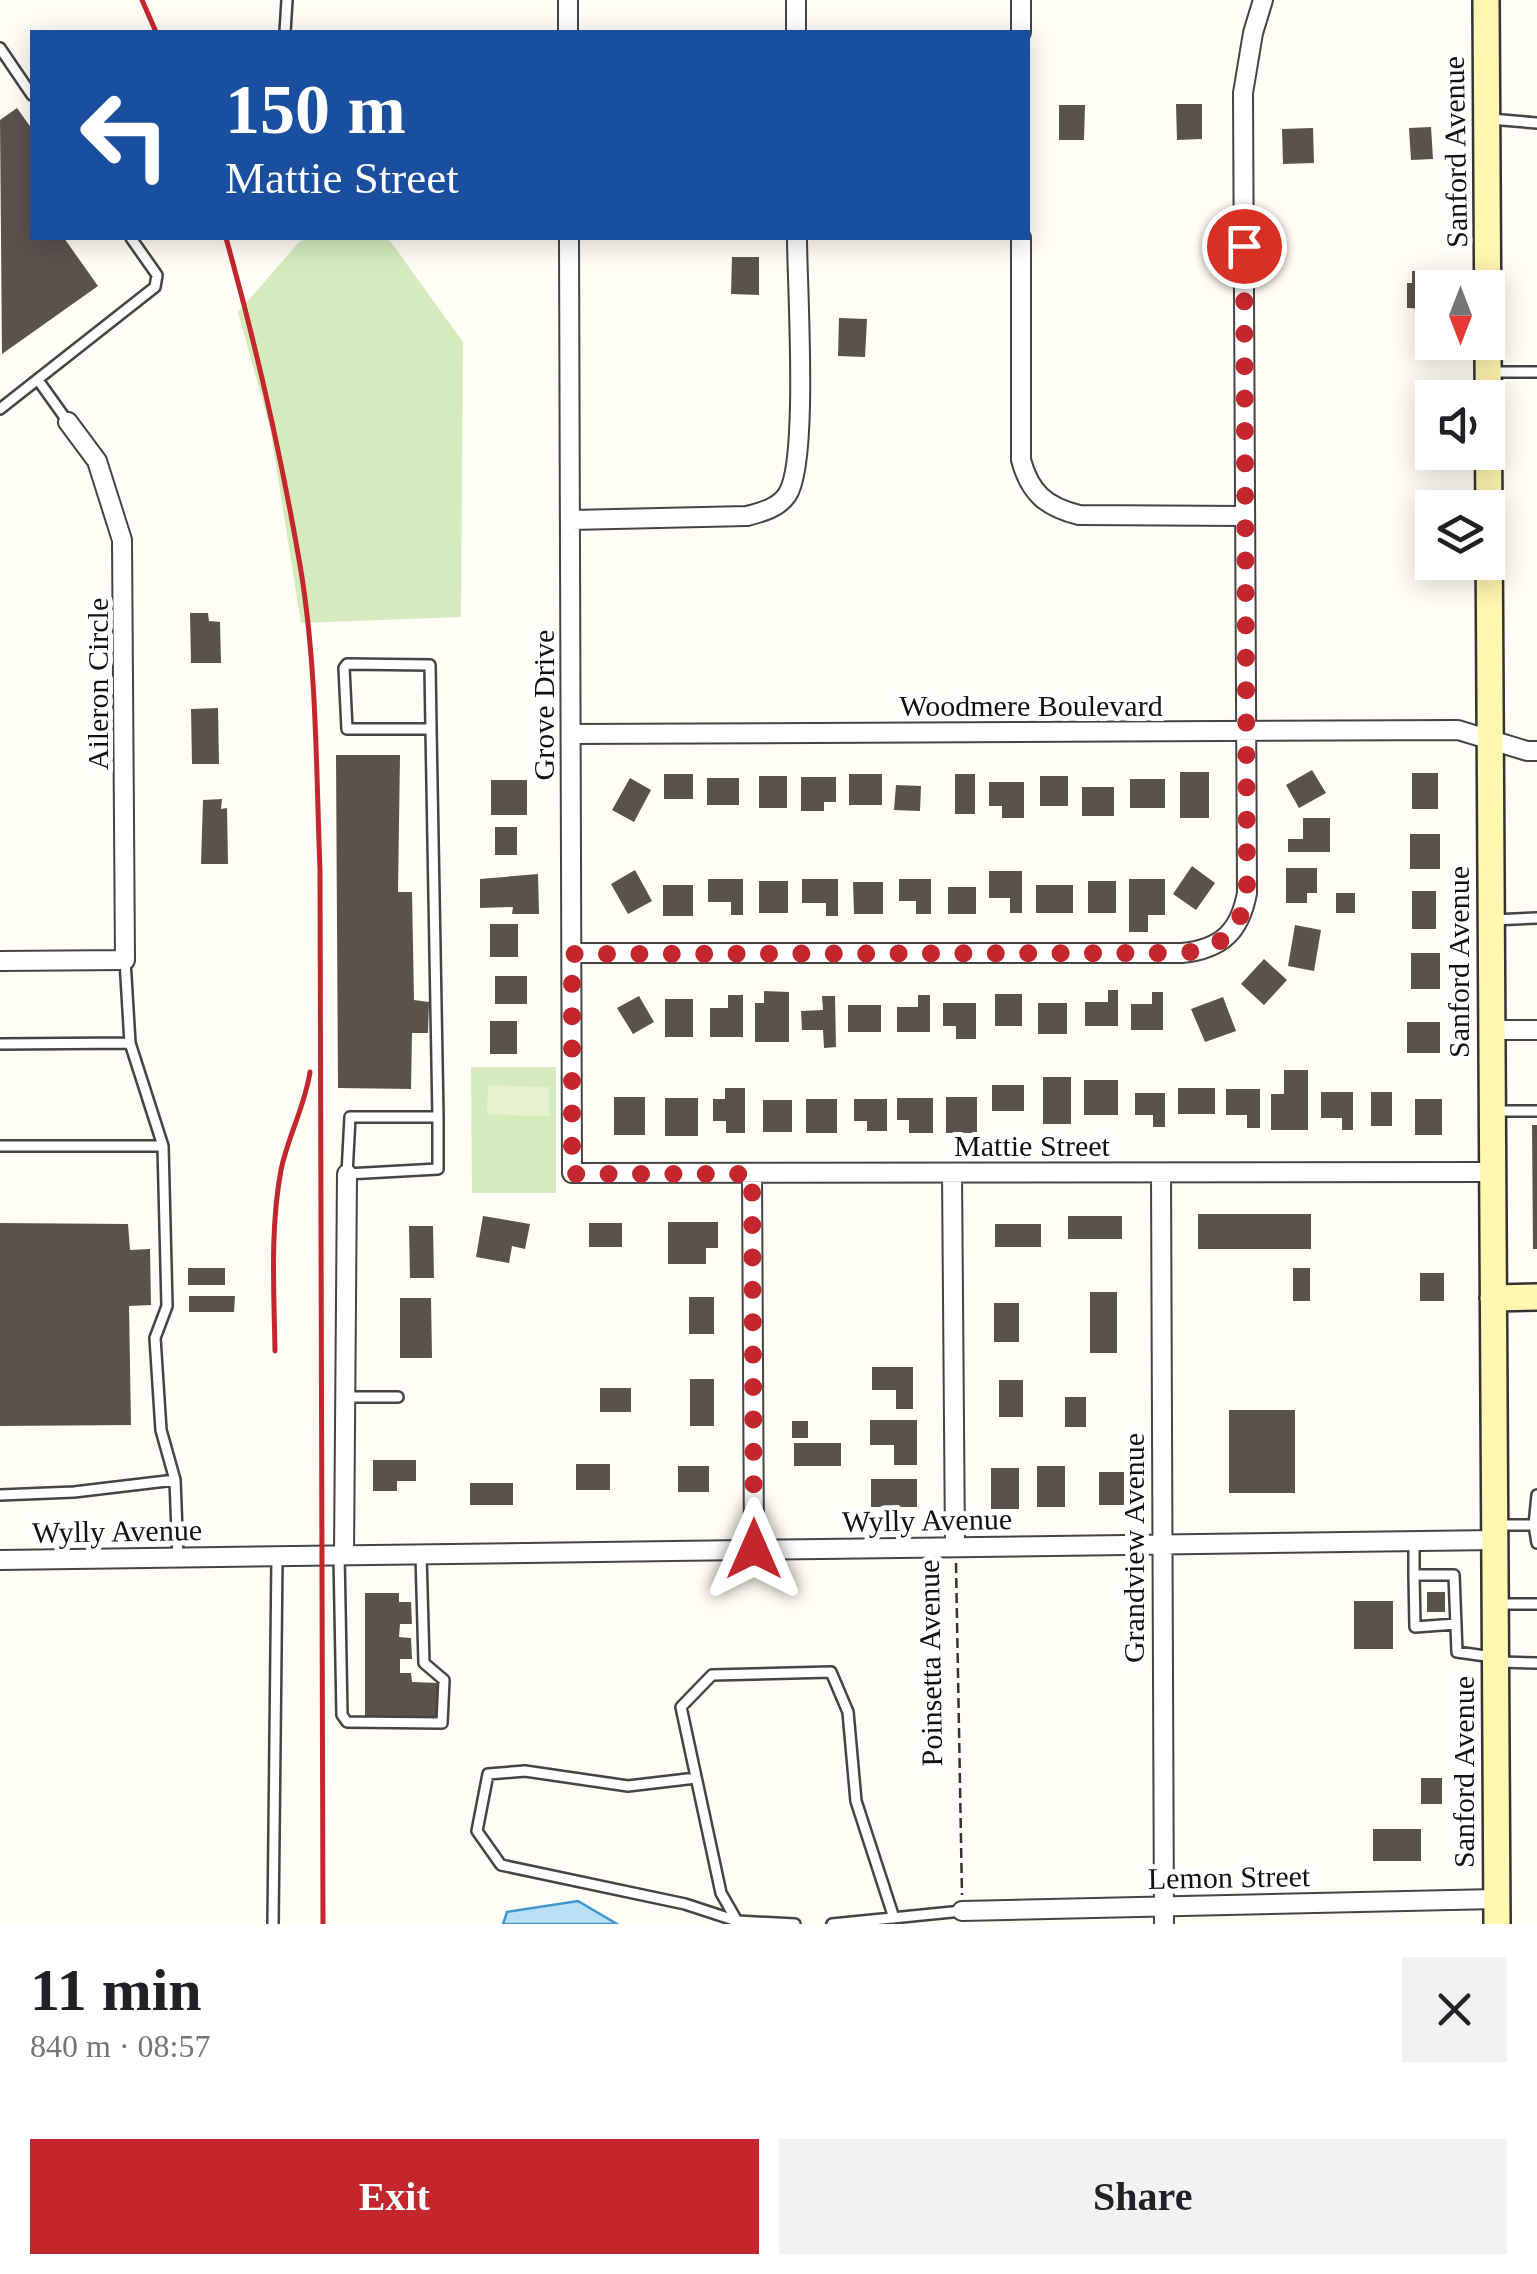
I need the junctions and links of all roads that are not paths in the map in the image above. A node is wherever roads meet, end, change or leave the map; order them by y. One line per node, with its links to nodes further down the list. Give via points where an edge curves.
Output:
1 (287, 0): 7 (lane)
2 (568, 0): 8 (street)
3 (796, 0): 9 (street)
4 (1021, 0): 10 (street)
5 (1263, 0): 24 (street, via 1244,93)
6 (1486, 0): 13 (main road, Sanford Avenue)
7 (285, 30)
8 (568, 30)
9 (796, 30)
10 (1021, 30)
11 (0, 48): 12 (lane)
12 (30, 92)
13 (1487, 119): 14 (lane); 19 (main road, Sanford Avenue)
14 (1537, 123)
15 (132, 240): 21 (lane, via 157,275 155,287)
16 (569, 240): 25 (street, Grove Drive)
17 (797, 240): 25 (street, via 798,461 786,497 746,516)
18 (1021, 240): 24 (street, via 1020,460 1038,496 1079,515)
19 (1490, 372): 20 (lane); 29 (main road, Sanford Avenue)
20 (1537, 372)
21 (38, 380): 22 (lane); 23 (lane)
22 (0, 409)
23 (68, 422): 34 (street, Aileron Circle, via 97,461 122,540)
24 (1245, 516): 27 (street)
25 (571, 520): 28 (street, Grove Drive)
26 (431, 729): 26 (lane, via 430,665 344,668 347,729); 42 (lane)
27 (1244, 732): 28 (street, Woodmere Boulevard); 29 (street, Woodmere Boulevard, via 1458,730); 33 (street, via 1247,893 1235,930 1220,943 1182,953)
28 (570, 734): 33 (street, Grove Drive)
29 (1490, 741): 30 (street, Woodmere Boulevard); 32 (main road, Sanford Avenue)
30 (1537, 750)
31 (1537, 918): 32 (lane)
32 (1490, 920): 36 (main road, Sanford Avenue)
33 (572, 954): 49 (street, Grove Drive)
34 (125, 960): 35 (street); 38 (lane)
35 (0, 962)
36 (1490, 1030): 37 (street); 41 (main road, Sanford Avenue)
37 (1537, 1030)
38 (130, 1043): 39 (lane); 44 (lane)
39 (0, 1044)
40 (1537, 1111): 41 (lane)
41 (1491, 1112): 47 (main road, Sanford Avenue)
42 (438, 1117): 48 (lane, via 435,1172); 48 (lane, via 350,1117)
43 (0, 1146): 44 (lane)
44 (162, 1146): 55 (lane, via 166,1306 156,1338 160,1430)
45 (952, 1172): 46 (street, Mattie Street); 50 (street, Mattie Street); 63 (street, Poinsetta Avenue)
46 (1161, 1172): 47 (street, Mattie Street); 61 (street, Grandview Avenue)
47 (1492, 1172): 52 (main road, Sanford Avenue)
48 (347, 1174): 53 (street)
49 (572, 1174): 50 (street, Mattie Street)
50 (752, 1174): 64 (street)
51 (1537, 1297): 52 (main road)
52 (1493, 1298): 59 (main road, Sanford Avenue)
53 (345, 1397): 54 (lane); 66 (street)
54 (398, 1397)
55 (174, 1480): 56 (lane); 68 (lane)
56 (0, 1495)
57 (1537, 1495): 58 (lane)
58 (1534, 1525): 59 (lane); 62 (lane)
59 (1495, 1533): 60 (street, Wylly Avenue); 71 (main road, Sanford Avenue)
60 (1414, 1541): 61 (street, Wylly Avenue); 70 (lane)
61 (1160, 1544): 63 (street, Wylly Avenue); 79 (street, Grandview Avenue)
62 (1537, 1544)
63 (955, 1547): 64 (street, Wylly Avenue)
64 (754, 1549): 65 (street, Wylly Avenue)
65 (422, 1554): 66 (street, Wylly Avenue); 66 (lane, via 424,1663 444,1680 442,1722 347,1722 342,1714)
66 (341, 1555): 67 (street, Wylly Avenue)
67 (277, 1556): 68 (street, Wylly Avenue); 82 (lane)
68 (178, 1558): 69 (street, Wylly Avenue)
69 (0, 1560)
70 (1414, 1575): 73 (lane, via 1454,1575); 73 (lane, via 1415,1627)
71 (1495, 1604): 72 (lane); 74 (main road, Sanford Avenue)
72 (1537, 1604)
73 (1456, 1624): 74 (lane, via 1457,1652)
74 (1495, 1660): 75 (lane); 78 (main road, Sanford Avenue)
75 (1537, 1663)
76 (696, 1778): 80 (lane, via 681,1707 712,1675 830,1672 848,1712 856,1801); 81 (lane, via 722,1893); 81 (lane, via 628,1786 525,1771 488,1774 477,1831 501,1865)
77 (962, 1912): 79 (street, Lemon Street); 80 (lane)
78 (1496, 1912): 79 (street, Lemon Street)
79 (1164, 1915)
80 (894, 1918): 84 (lane)
81 (744, 1922): 83 (lane)
82 (274, 1924)
83 (795, 1924)
84 (832, 1924)

